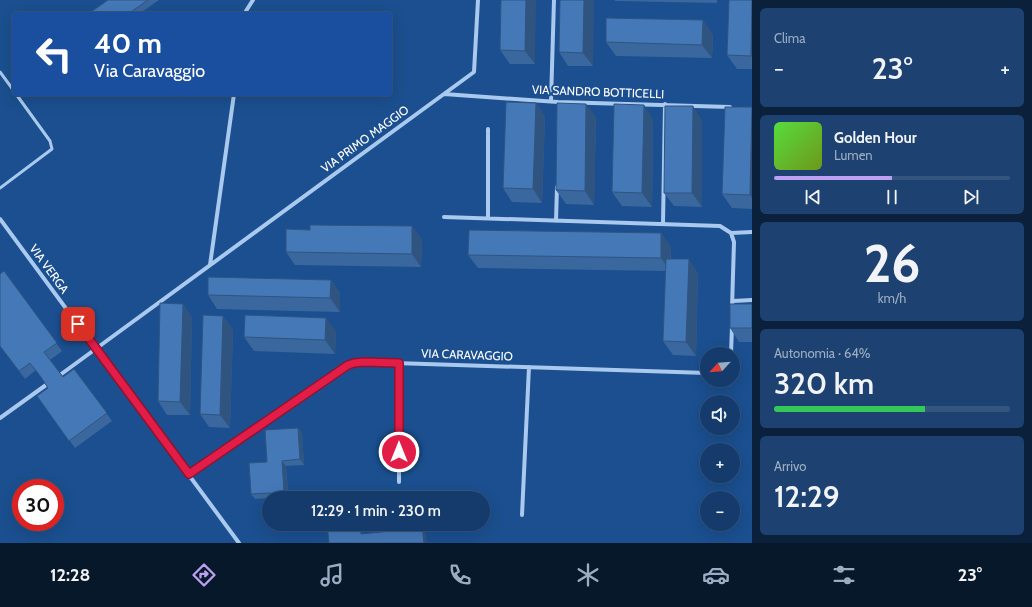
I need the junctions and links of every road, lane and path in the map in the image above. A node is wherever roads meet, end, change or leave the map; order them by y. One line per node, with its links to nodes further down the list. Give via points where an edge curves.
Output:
1 (253, 0): 4 (street)
2 (478, 0): 7 (street, VIA PRIMO MAGGIO, via 474,72)
3 (554, 0): 10 (street)
4 (246, 12)
5 (0, 72): 6 (lane)
6 (12, 88)
7 (444, 94): 10 (street, VIA SANDRO BOTTICELLI); 25 (street, VIA PRIMO MAGGIO)
8 (17, 96): 17 (lane, via 50,141 52,149)
9 (234, 96): 25 (street)
10 (551, 102): 11 (street, VIA SANDRO BOTTICELLI)
11 (558, 102): 12 (street, VIA SANDRO BOTTICELLI); 14 (street)
12 (665, 104): 13 (street, VIA SANDRO BOTTICELLI); 22 (street)
13 (736, 107)
14 (558, 109)
15 (488, 129): 19 (street)
16 (557, 185): 21 (street)
17 (0, 188)
18 (444, 217): 19 (street)
19 (488, 218): 21 (street)
20 (0, 219): 31 (street, VIA VERGA)
21 (556, 221): 22 (street)
22 (663, 224): 24 (street, via 720,226)
23 (752, 232): 24 (street)
24 (731, 233): 27 (street, via 734,242)
25 (210, 266): 31 (street, VIA PRIMO MAGGIO)
26 (752, 300): 27 (street)
27 (732, 301): 28 (street)
28 (732, 316)
29 (732, 324): 30 (street)
30 (731, 347)
31 (96, 348): 35 (street, VIA PRIMO MAGGIO); 38 (street, VIA VERGA)
32 (399, 363): 33 (street, VIA CARAVAGGIO); 38 (street, VIA CARAVAGGIO, via 364,362 348,365); 39 (street)
33 (528, 367): 34 (street, VIA CARAVAGGIO); 40 (street)
34 (700, 373)
35 (60, 375)
36 (46, 385): 37 (street)
37 (0, 418)
38 (189, 474): 41 (street, VIA VERGA)
39 (399, 482)
40 (522, 515)
41 (239, 543)

